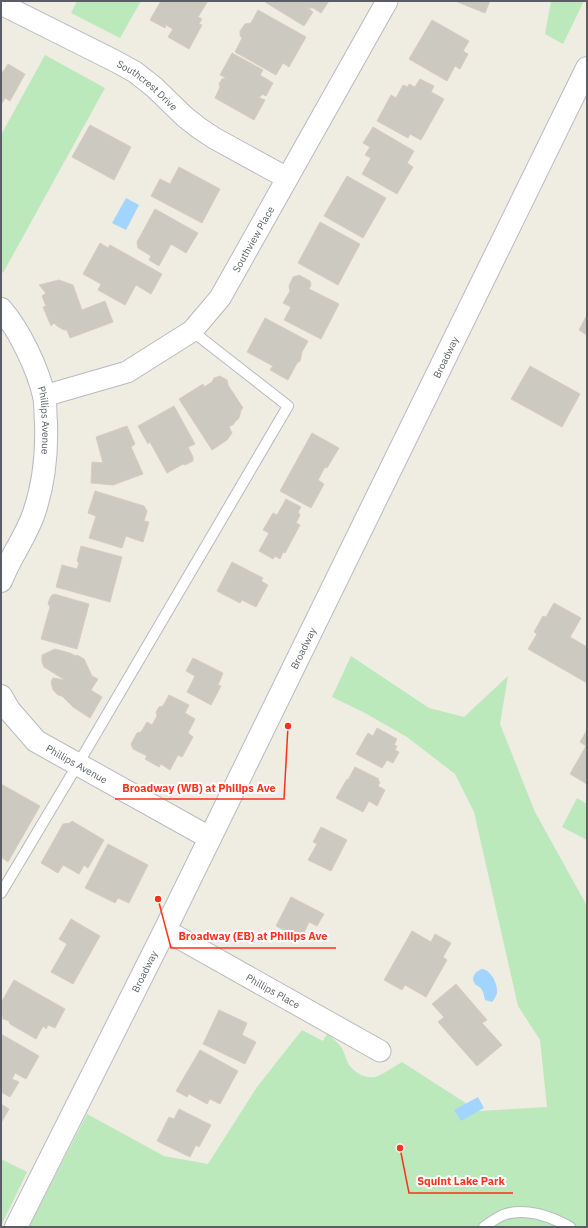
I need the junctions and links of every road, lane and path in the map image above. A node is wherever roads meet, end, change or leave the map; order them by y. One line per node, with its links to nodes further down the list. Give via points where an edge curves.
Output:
1 (387, 1): 4 (street, Southview Place)
2 (1, 4): 4 (street, Southcrest Drive, via 135,72 199,128)
3 (587, 68): 11 (street, Broadway)
4 (287, 178): 6 (street, Southview Place, via 220,298)
5 (1, 309): 7 (street, Phillips Avenue, via 19,335 31,359)
6 (192, 331): 7 (street, Southview Place, via 127,372); 10 (lane, via 288,406)
7 (44, 396): 8 (street, Phillips Avenue, via 46,444 43,480 34,513)
8 (1, 581)
9 (1, 696): 10 (street, Phillips Avenue, via 9,710 36,741)
10 (78, 764): 11 (street, Phillips Avenue); 12 (lane)
11 (210, 838): 13 (street, Broadway)
12 (1, 893)
13 (165, 930): 14 (street, Phillips Place); 15 (street, Broadway)
14 (380, 1051)
15 (16, 1227)
16 (484, 1227): 17 (lane, via 500,1216 528,1212)
17 (570, 1227)

